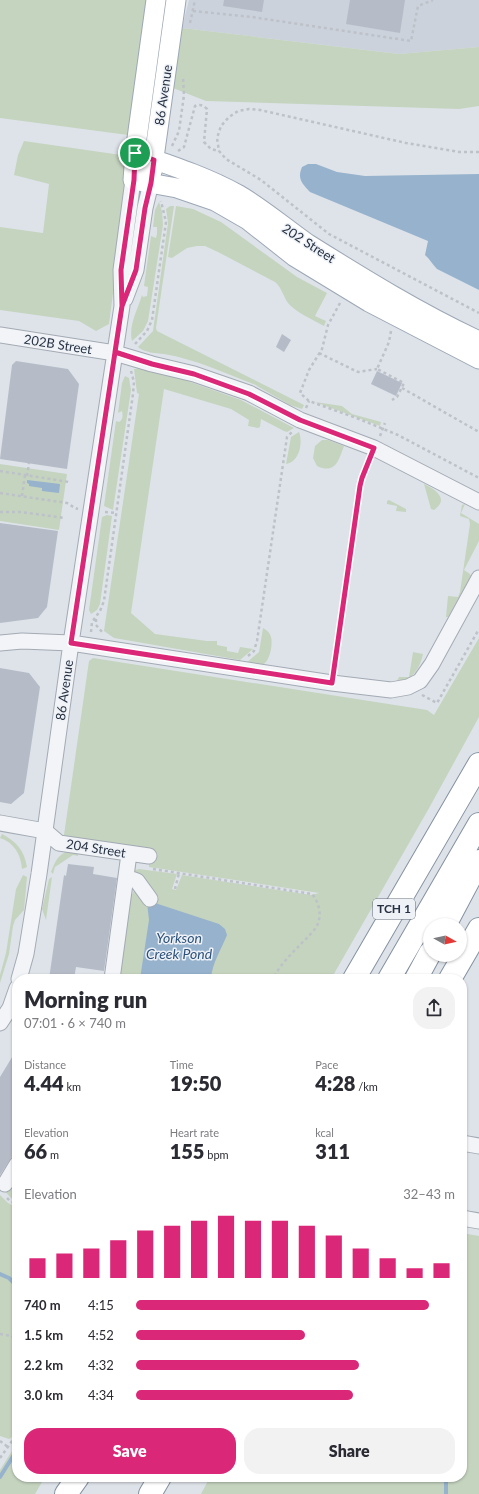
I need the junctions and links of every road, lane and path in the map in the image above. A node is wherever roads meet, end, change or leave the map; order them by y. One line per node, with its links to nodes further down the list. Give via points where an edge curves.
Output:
1 (156, 0): 11 (main road, 86 Avenue)
2 (176, 0): 12 (main road, 86 Avenue)
3 (195, 0): 5 (path)
4 (433, 0): 5 (path, via 418,6 410,41 252,17)
5 (194, 11): 6 (path)
6 (190, 24)
7 (182, 75): 12 (path, via 184,95 179,131 174,144)
8 (173, 151): 9 (path, via 184,147 192,112 195,106 199,105 207,109 204,142 211,149)
9 (219, 151): 10 (path, via 217,138 221,126 238,111 249,109 406,143 459,152); 16 (path, via 226,159 261,180 329,234)
10 (479, 152)
11 (135, 153): 12 (main road, 202 Street); 13 (main road, 86 Avenue)
12 (161, 155): 13 (main road, 86 Avenue); 19 (main road, 202 Street, via 240,196 307,243 377,287)
13 (142, 182): 21 (street, 86 Avenue, via 121,270 122,306); 23 (main road, 202 Street, via 178,188 215,201 248,220 295,257 369,302)
14 (161, 201): 20 (path, via 166,222 152,320 147,331)
15 (340, 303): 22 (path, via 328,325)
16 (479, 313)
17 (392, 328): 24 (path)
18 (0, 335): 21 (street, 202B Street)
19 (479, 341)
20 (134, 345)
21 (115, 352): 32 (street, 202B Street, via 194,374 249,394 300,420); 50 (street, 86 Avenue)
22 (320, 353): 24 (path, via 358,372); 30 (path, via 309,370 300,393 309,401)
23 (479, 359)
24 (377, 369): 26 (path, via 404,383)
25 (130, 372): 44 (path, via 134,382 134,394)
26 (402, 388): 27 (path); 31 (path)
27 (392, 400)
28 (385, 422): 30 (path)
29 (295, 429): 51 (path, via 287,437 257,641 254,651)
30 (383, 429): 32 (path); 36 (path)
31 (479, 432)
32 (374, 448): 40 (street, 202B Street); 52 (path, via 360,486)
33 (29, 463): 35 (path)
34 (0, 471): 35 (path)
35 (26, 475): 37 (path); 39 (path)
36 (479, 478)
37 (69, 482)
38 (0, 493): 39 (path)
39 (22, 496): 41 (path, via 67,503)
40 (479, 502)
41 (84, 510)
42 (0, 512): 45 (path)
43 (104, 512): 44 (path)
44 (116, 513): 48 (path, via 104,601 96,618 96,625)
45 (65, 518)
46 (479, 578): 53 (street, via 432,664 420,681)
47 (479, 629): 53 (path, via 437,703)
48 (107, 637)
49 (0, 643): 50 (street)
50 (71, 643): 52 (street); 57 (street, 86 Avenue)
51 (244, 660)
52 (332, 683): 53 (street, via 391,690)
53 (408, 687)
54 (479, 764): 71 (highway, TCH 1)
55 (0, 823): 57 (street, 204 Street)
56 (479, 824): 72 (highway)
57 (44, 831): 58 (street, 204 Street, via 59,843); 68 (street, 86 Avenue, via 31,927)
58 (129, 854): 60 (street, 204 Street); 62 (street)
59 (479, 861): 65 (highway)
60 (149, 862): 61 (path)
61 (179, 873): 63 (path); 70 (path, via 312,894 318,903 319,921 315,929)
62 (126, 877): 64 (street, via 137,881); 69 (street)
63 (175, 889)
64 (150, 900)
65 (449, 918)
66 (479, 929): 74 (highway)
67 (425, 962): 73 (highway)
68 (20, 974)
69 (113, 974)
70 (275, 974)
71 (357, 974)
72 (391, 974)
73 (419, 974)
74 (453, 974)
75 (12, 1002): 76 (street)
76 (0, 1023)
77 (467, 1144): 78 (street)
78 (479, 1146)
79 (12, 1172): 80 (street)
80 (5, 1184)
81 (467, 1219): 82 (street)
82 (479, 1221)
83 (0, 1334): 84 (path)
84 (12, 1336)
85 (0, 1441): 87 (path)
86 (12, 1441): 87 (path)
87 (8, 1447): 88 (path)
88 (0, 1458)
89 (63, 1482): 92 (highway)
90 (74, 1482): 93 (highway)
91 (157, 1482): 94 (highway)
92 (56, 1494)
93 (66, 1494)
94 (150, 1494)

